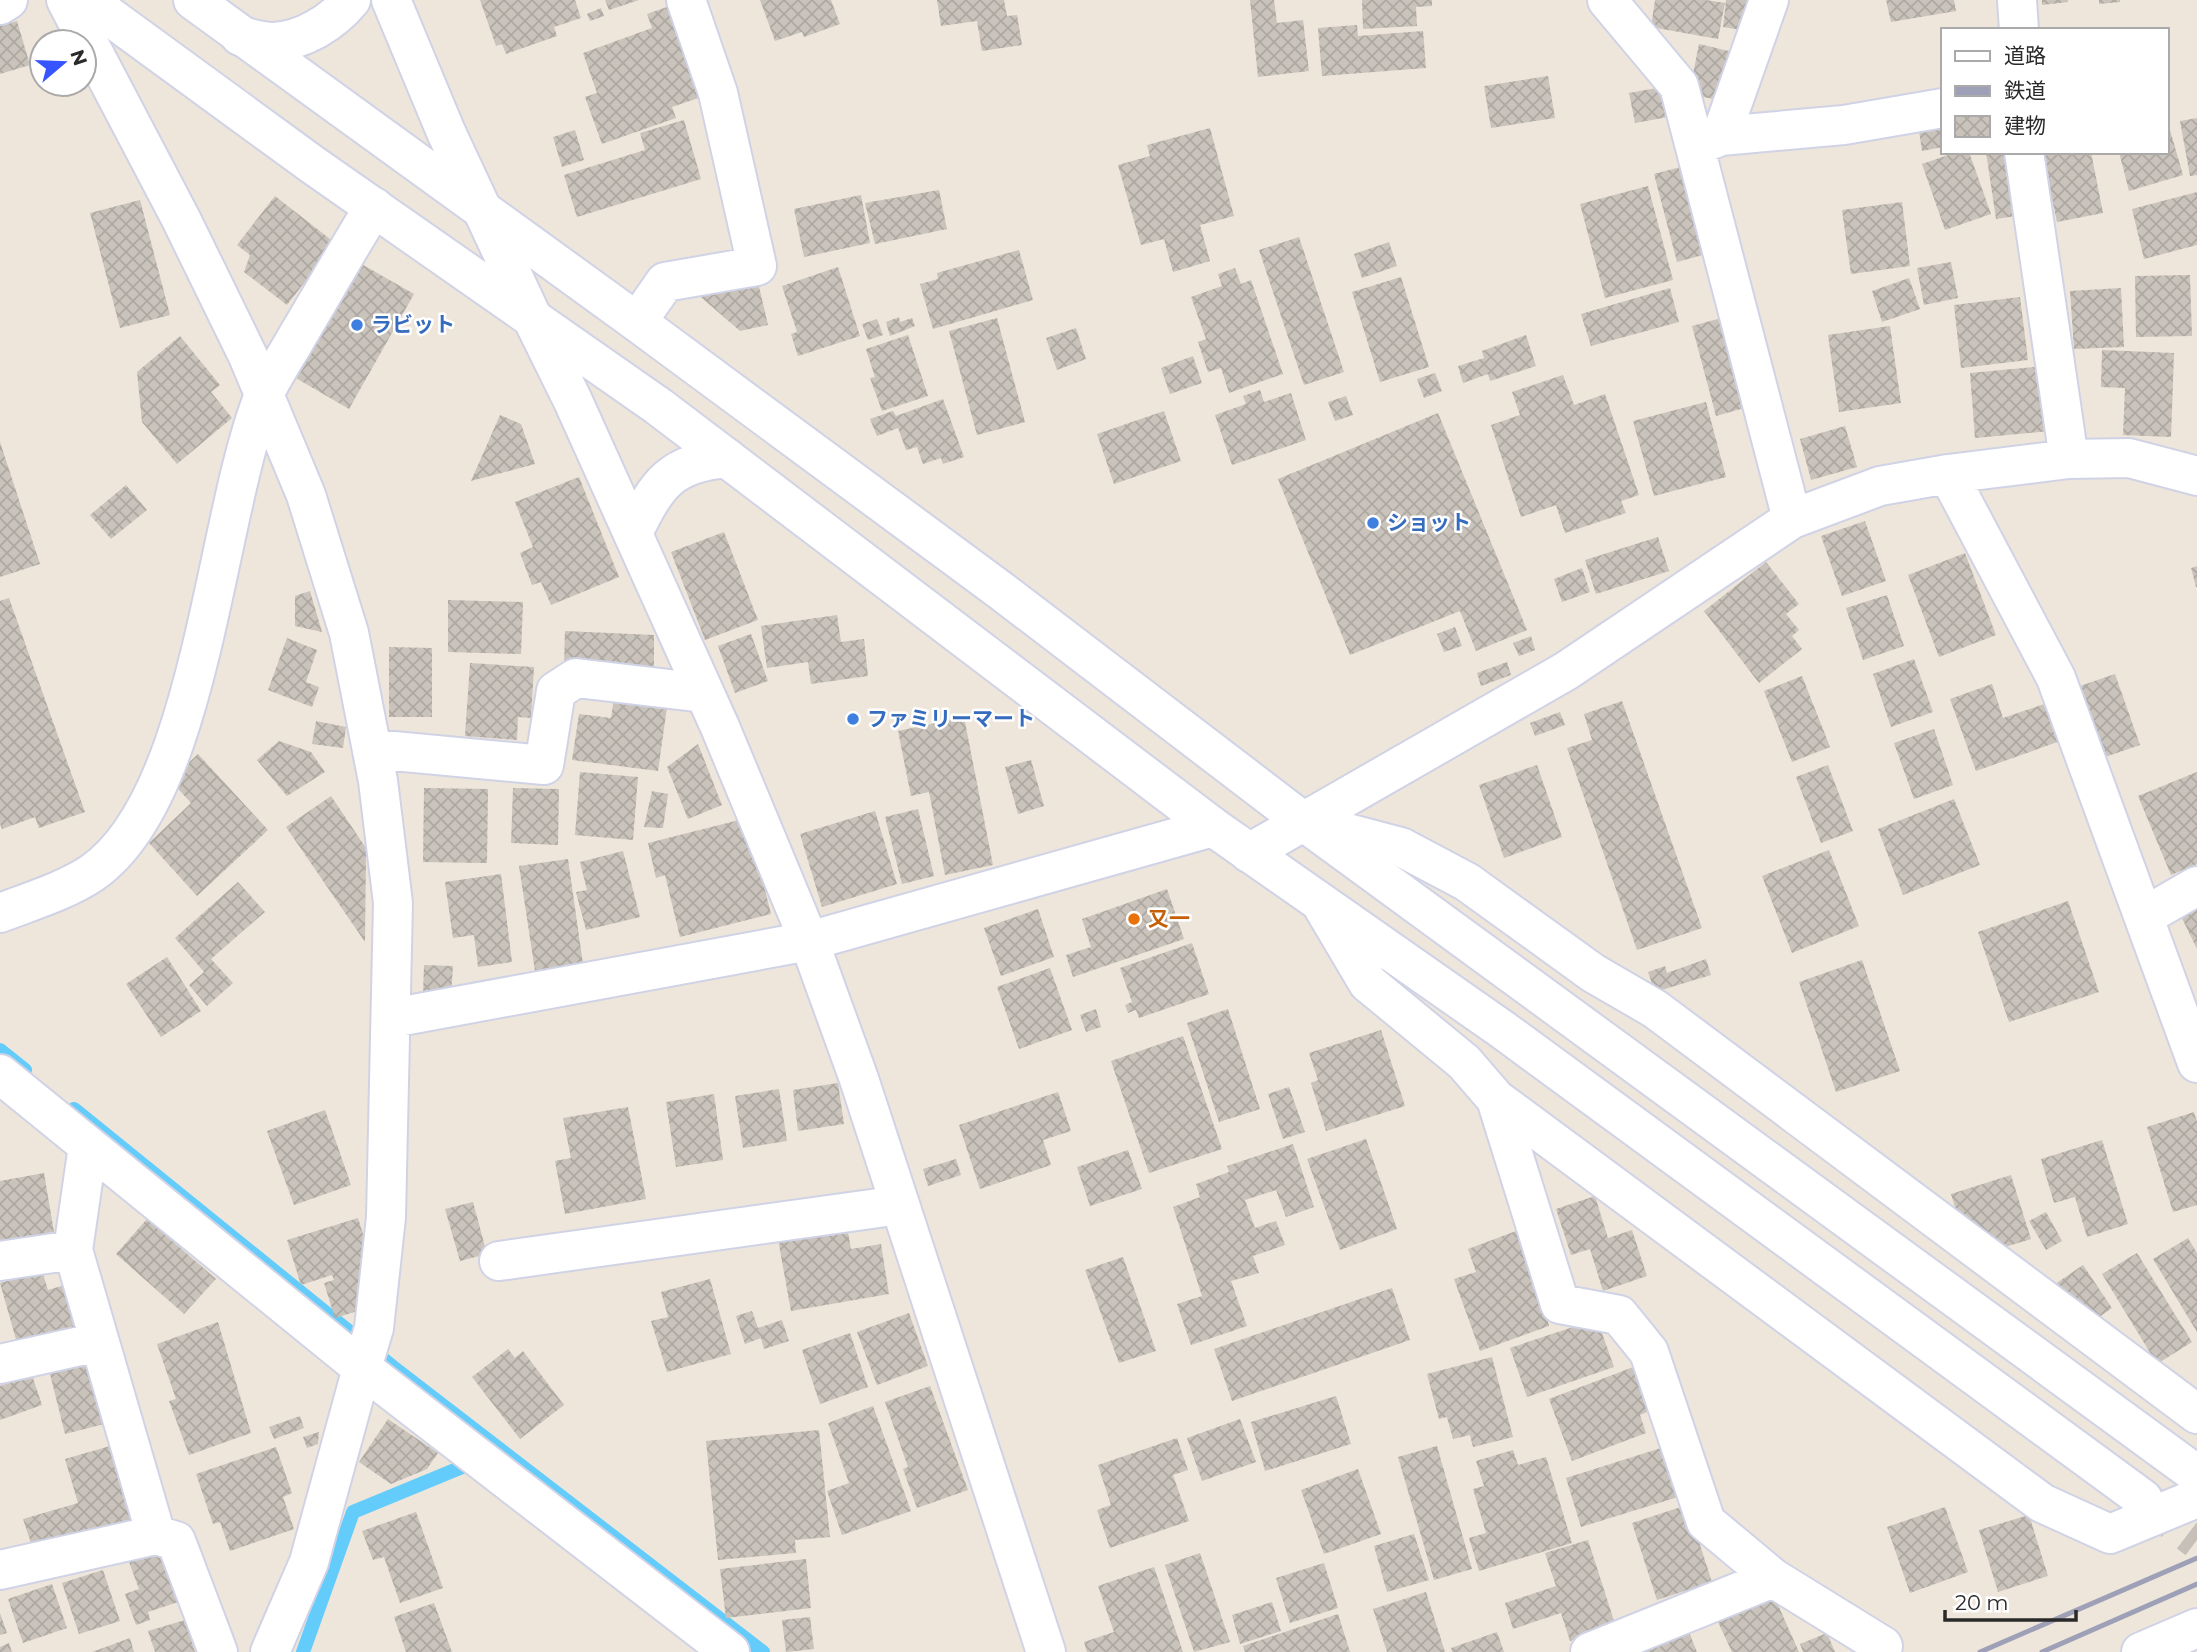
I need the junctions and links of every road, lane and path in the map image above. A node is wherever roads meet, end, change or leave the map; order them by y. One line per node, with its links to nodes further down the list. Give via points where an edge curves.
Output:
1 (8, 0): 11 (street)
2 (66, 0): 21 (street, via 181,219)
3 (87, 0): 17 (street)
4 (193, 0): 13 (street)
5 (351, 0): 13 (street, via 341,13 302,36 273,42)
6 (391, 0): 18 (street)
7 (686, 0): 20 (street, via 718,93 757,266 665,282)
8 (1607, 0): 15 (street, via 1679,86)
9 (1769, 0): 15 (street)
10 (2017, 0): 12 (street)
11 (0, 5)
12 (2019, 28)
13 (240, 37): 18 (street)
14 (1941, 108): 15 (street)
15 (1709, 141): 26 (street)
16 (2024, 154): 23 (street)
17 (374, 207): 19 (street); 21 (street)
18 (485, 214): 19 (street); 20 (street)
19 (533, 319): 22 (street); 27 (street)
20 (637, 322): 30 (street)
21 (265, 394): 29 (street, via 306,495 349,633); 35 (street, via 246,450 189,693 160,785 124,843 93,872)
22 (727, 458): 27 (street, via 695,461 670,475 648,502); 31 (street)
23 (2069, 459): 24 (street); 25 (street, via 2129,458)
24 (1948, 474): 26 (street, via 1880,486); 36 (street, via 2056,678)
25 (2197, 476)
26 (1792, 519): 30 (street, via 1566,671)
27 (633, 533): 28 (street)
28 (704, 693): 29 (street, via 576,678 556,691 544,765); 37 (street)
29 (372, 749): 38 (street, via 393,903)
30 (1304, 822): 32 (street); 50 (street, via 1401,848 1467,882 1593,973 1655,1009); 51 (street)
31 (1213, 827): 32 (street); 37 (street)
32 (1250, 853): 34 (street)
33 (2197, 886): 36 (street)
34 (1323, 906): 41 (street, via 1368,983 1464,1062); 52 (street, via 1503,1030)
35 (0, 913)
36 (2145, 916): 39 (street)
37 (809, 942): 38 (street); 43 (street)
38 (391, 1018): 48 (street, via 386,1217)
39 (2197, 1063)
40 (0, 1074): 42 (street)
41 (1496, 1099): 51 (street, via 2042,1503 2110,1534); 55 (street, via 1560,1304 1619,1315 1649,1352 1706,1522)
42 (88, 1146): 44 (street); 48 (street)
43 (900, 1205): 46 (street); 61 (street)
44 (73, 1250): 45 (street); 47 (street)
45 (0, 1261)
46 (499, 1261)
47 (98, 1342): 49 (street); 53 (street)
48 (366, 1356): 59 (street, via 309,1562); 60 (street)
49 (0, 1364)
50 (2197, 1414)
51 (2196, 1486)
52 (2143, 1499)
53 (156, 1535): 54 (street); 58 (street, via 176,1541)
54 (0, 1570)
55 (1773, 1578): 57 (street); 62 (street)
56 (2197, 1628): 63 (street)
57 (1884, 1646)
58 (218, 1652)
59 (270, 1652)
60 (730, 1652)
61 (1046, 1652)
62 (1590, 1652)
63 (2141, 1652)

